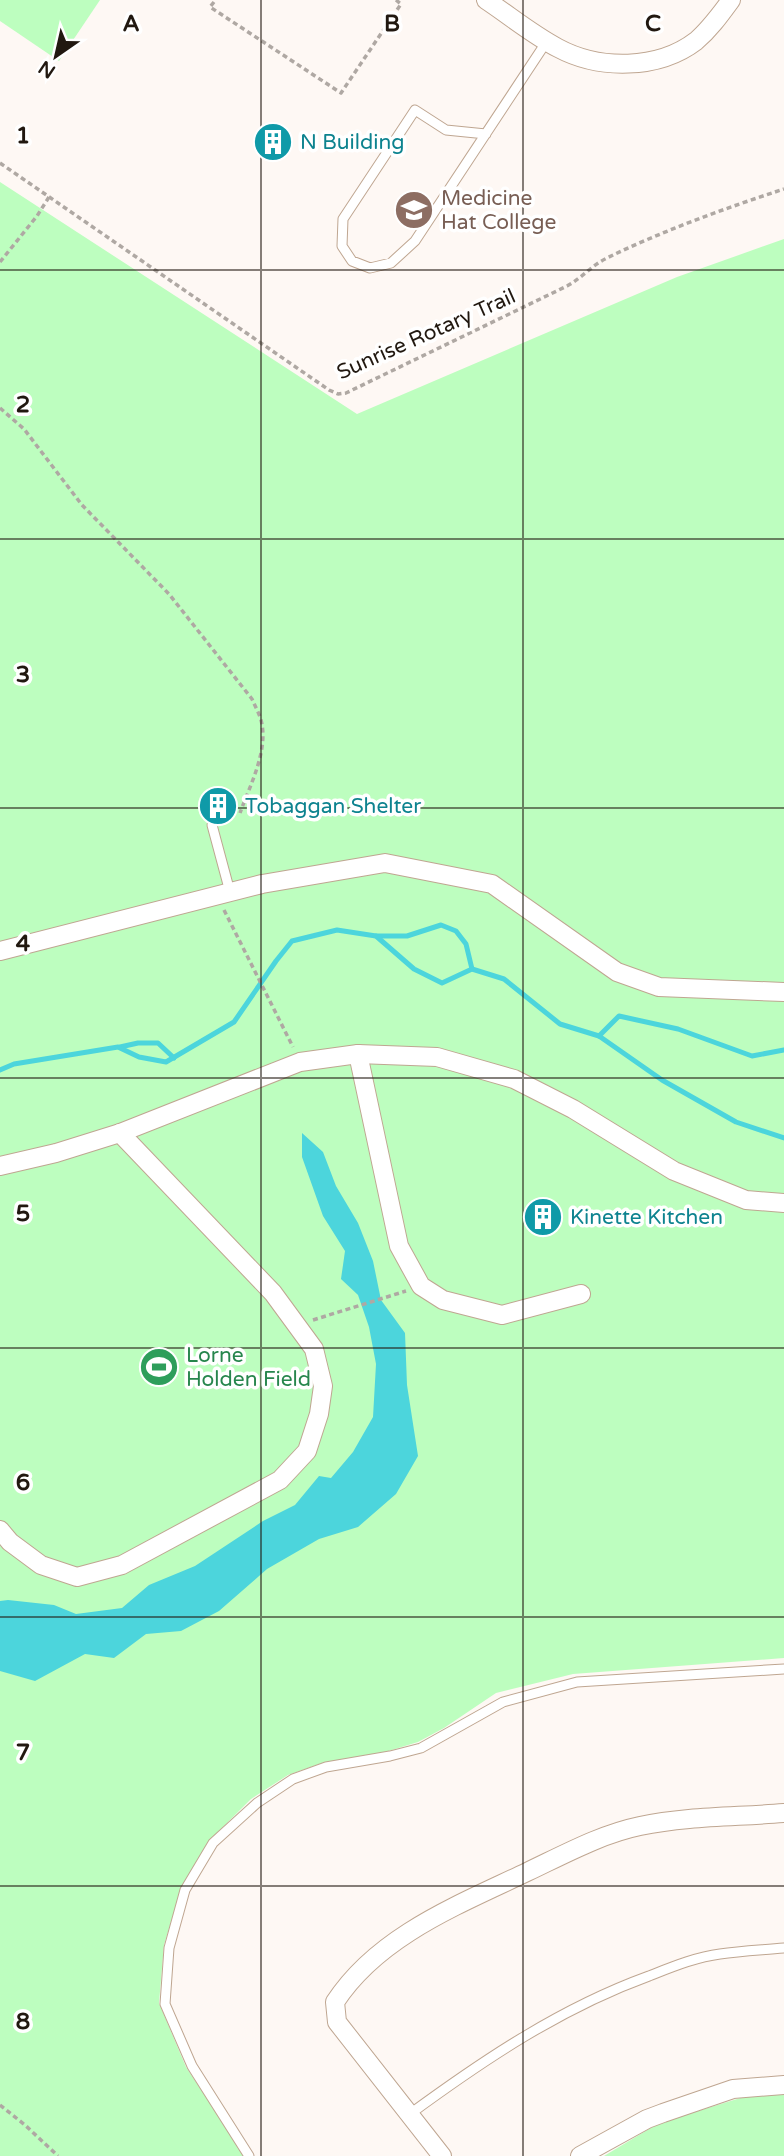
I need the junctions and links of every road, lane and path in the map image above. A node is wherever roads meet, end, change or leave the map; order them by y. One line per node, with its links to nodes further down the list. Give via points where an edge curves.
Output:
1 (396, 0): 4 (path, via 401,4 341,93 210,7)
2 (486, 0): 5 (street)
3 (731, 0): 5 (street, via 694,42 668,55 632,64 595,62)
4 (214, 2)
5 (547, 41): 6 (lane)
6 (486, 134): 6 (lane, via 415,241 391,263 370,268 352,261 342,246 344,219 415,110 446,130)
7 (0, 163): 9 (path, Sunrise Rotary Trail)
8 (784, 189): 9 (path, Sunrise Rotary Trail, via 605,259 567,286 338,394)
9 (49, 196): 10 (path)
10 (0, 262)
11 (0, 408): 12 (path, via 24,429 99,523 169,594 252,699 263,736)
12 (240, 813)
13 (212, 825): 14 (lane)
14 (223, 894): 15 (street); 16 (street, via 385,863 492,884 617,972 659,988); 18 (path, via 248,958)
15 (0, 951)
16 (784, 992)
17 (358, 1054): 18 (street); 21 (street, via 438,1057 514,1079 674,1171 746,1200); 23 (street, via 399,1246 421,1286 443,1300 502,1315)
18 (300, 1062): 19 (street)
19 (120, 1133): 20 (street); 24 (street, via 273,1293)
20 (0, 1166)
21 (784, 1203)
22 (398, 1293): 24 (path)
23 (581, 1294)
24 (297, 1325): 25 (street, via 314,1349 323,1386 307,1451 280,1480 122,1565 77,1577 41,1565)
25 (0, 1530)
26 (784, 1669): 33 (lane, via 577,1682 503,1702 421,1748 326,1767 293,1779 257,1802 214,1843 185,1890 169,1948 165,2004 192,2066)
27 (784, 1814): 31 (street, via 640,1826 608,1836 450,1909 379,1954 345,1987 335,2002 335,2012 338,2022)
28 (784, 1948): 31 (lane, via 719,1954 613,1989 540,2026)
29 (784, 2085): 35 (street, via 733,2089 663,2113)
30 (0, 2105): 32 (path)
31 (410, 2114): 34 (street)
32 (58, 2156)
33 (250, 2156)
34 (442, 2156)
35 (580, 2156)

